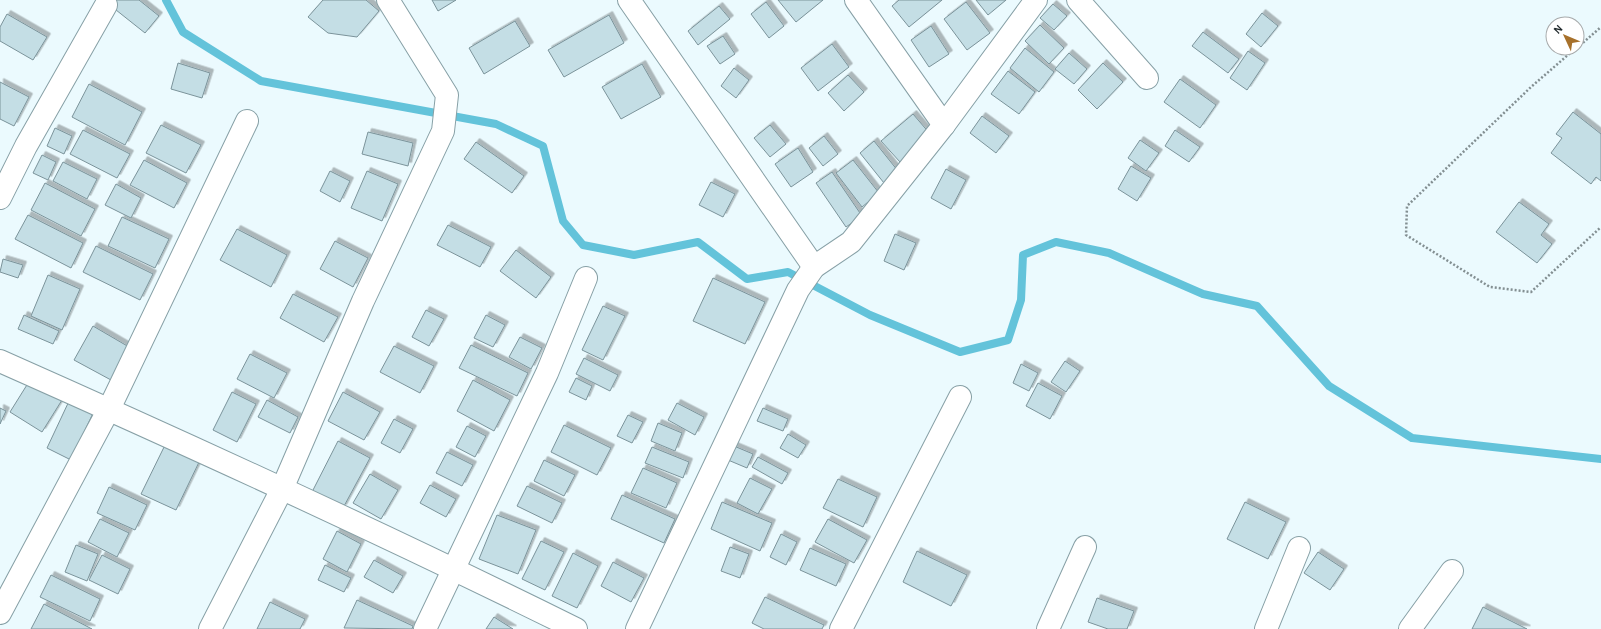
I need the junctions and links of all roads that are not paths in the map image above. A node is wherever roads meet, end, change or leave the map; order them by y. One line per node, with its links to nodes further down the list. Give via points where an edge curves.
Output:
1 (388, 0): 16 (street, via 447,95 443,131 363,301)
2 (629, 0): 11 (street)
3 (856, 0): 9 (street)
4 (1036, 0): 9 (street)
5 (1078, 0): 7 (street)
6 (106, 5): 10 (street, via 26,146)
7 (1147, 78)
8 (247, 121): 15 (street)
9 (944, 126): 11 (street, via 851,242)
10 (0, 198)
11 (814, 267): 25 (street, via 798,290)
12 (586, 278): 19 (street, via 547,373)
13 (0, 361): 15 (street)
14 (960, 397): 26 (street)
15 (109, 409): 16 (street); 21 (street)
16 (282, 489): 19 (street); 22 (street)
17 (1085, 547): 27 (street)
18 (1299, 548): 28 (street)
19 (455, 569): 23 (street); 24 (street)
20 (1452, 571): 29 (street)
21 (0, 612)
22 (210, 629)
23 (425, 629)
24 (576, 629)
25 (637, 629)
26 (842, 629)
27 (1048, 629)
28 (1266, 629)
29 (1410, 629)

